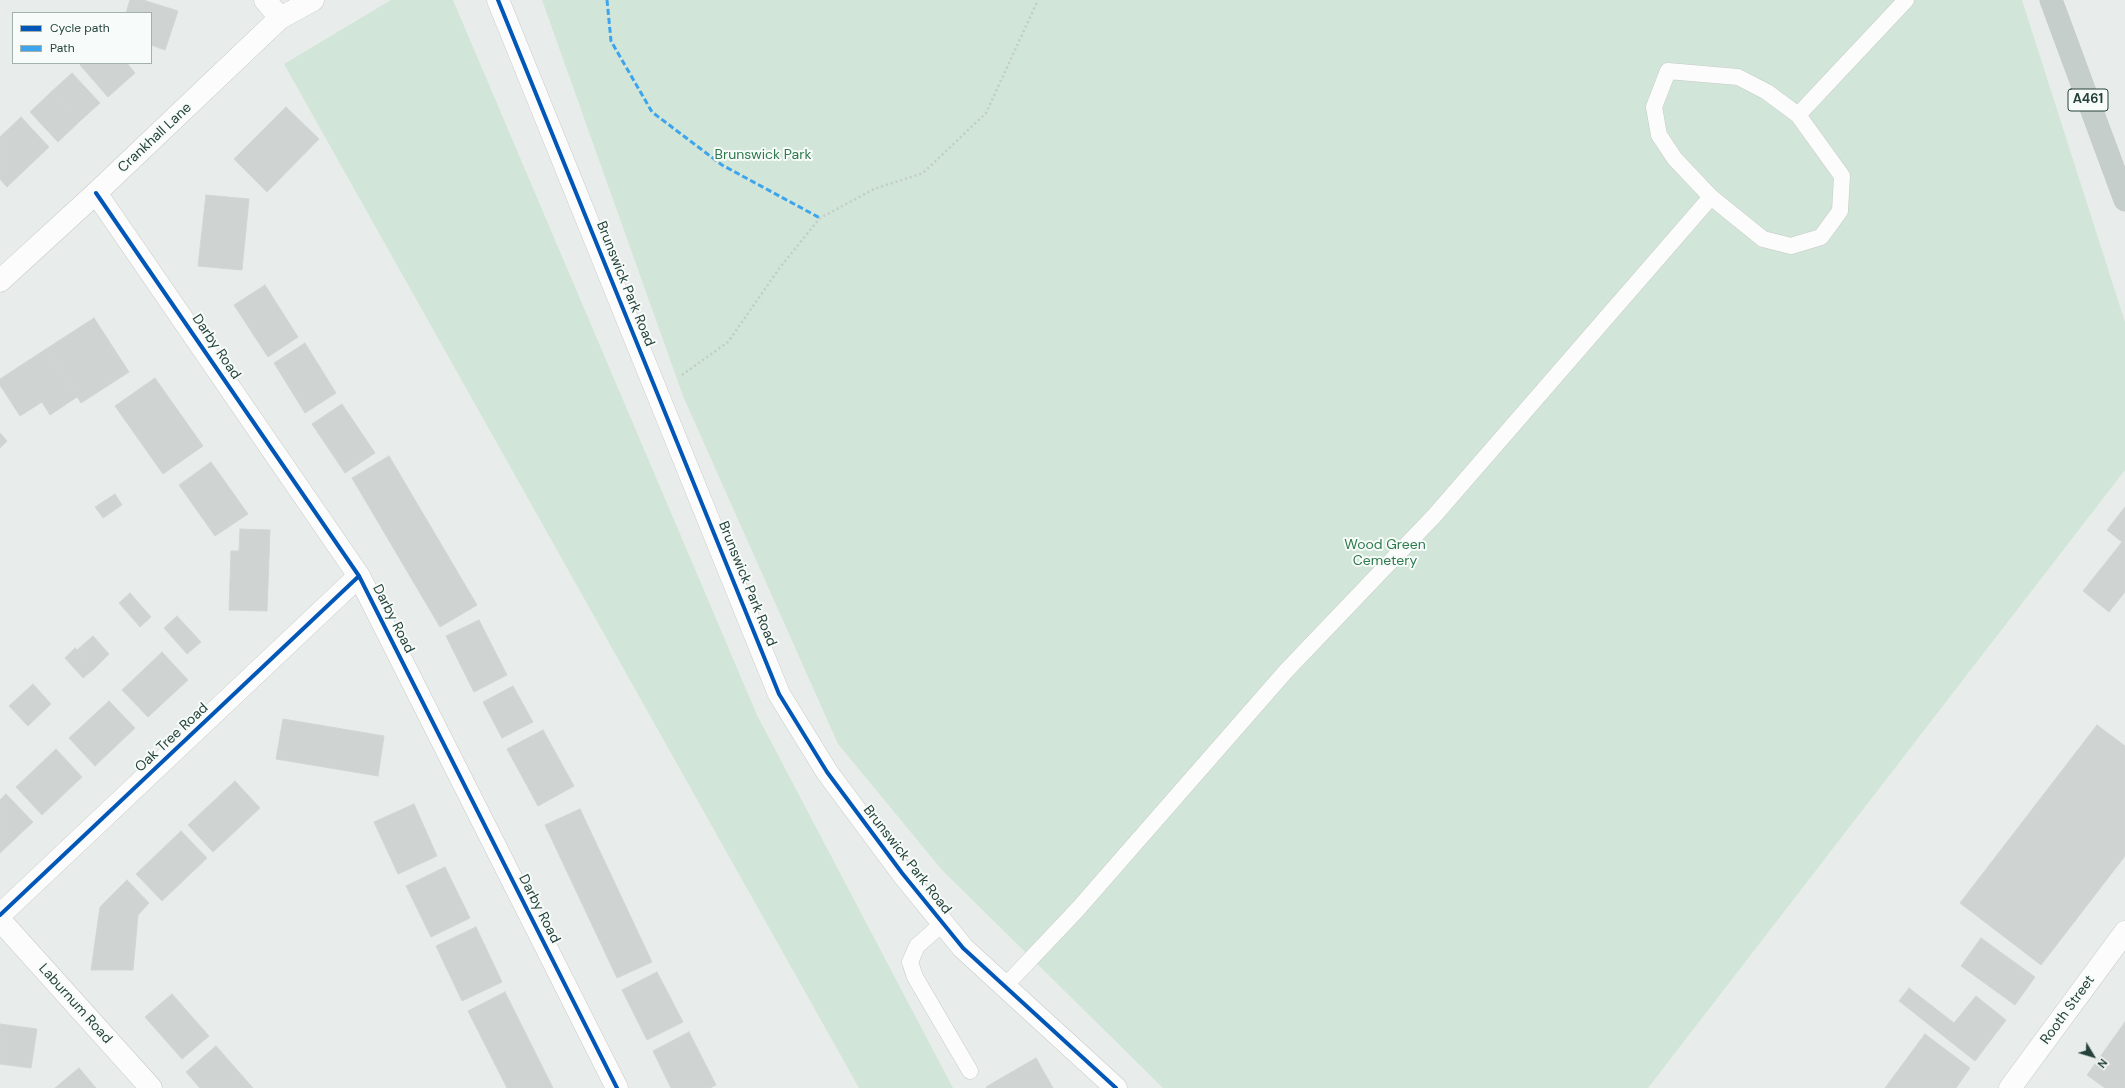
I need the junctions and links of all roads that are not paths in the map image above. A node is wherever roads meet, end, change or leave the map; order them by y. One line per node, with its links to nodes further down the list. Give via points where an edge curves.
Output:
1 (265, 0): 6 (street)
2 (313, 0): 6 (street, Crankhall Lane)
3 (498, 0): 15 (street, Brunswick Park Road, via 779,694 827,772 902,874)
4 (1906, 0): 7 (lane)
5 (2051, 0): 10 (highway, A461)
6 (280, 18): 8 (street, Crankhall Lane)
7 (1798, 115): 9 (lane, via 1842,176 1840,211 1821,237 1791,246 1763,240); 9 (lane, via 1767,92 1738,77 1668,71 1654,107 1658,135 1675,159)
8 (96, 193): 11 (street, Crankhall Lane); 12 (street, Darby Road)
9 (1711, 197): 17 (lane, via 1435,516 1286,671 1077,910)
10 (2125, 200)
11 (0, 281)
12 (359, 576): 13 (street, Oak Tree Road); 20 (street, Darby Road)
13 (0, 915)
14 (0, 920): 19 (street, Laburnum Road)
15 (942, 923): 17 (street, Brunswick Park Road, via 963,948); 18 (lane, via 917,946 910,962 915,977)
16 (2125, 932): 22 (street, Rooth Street)
17 (1005, 986): 21 (street, Brunswick Park Road)
18 (970, 1071)
19 (151, 1088)
20 (616, 1088)
21 (1116, 1088)
22 (2010, 1088)

